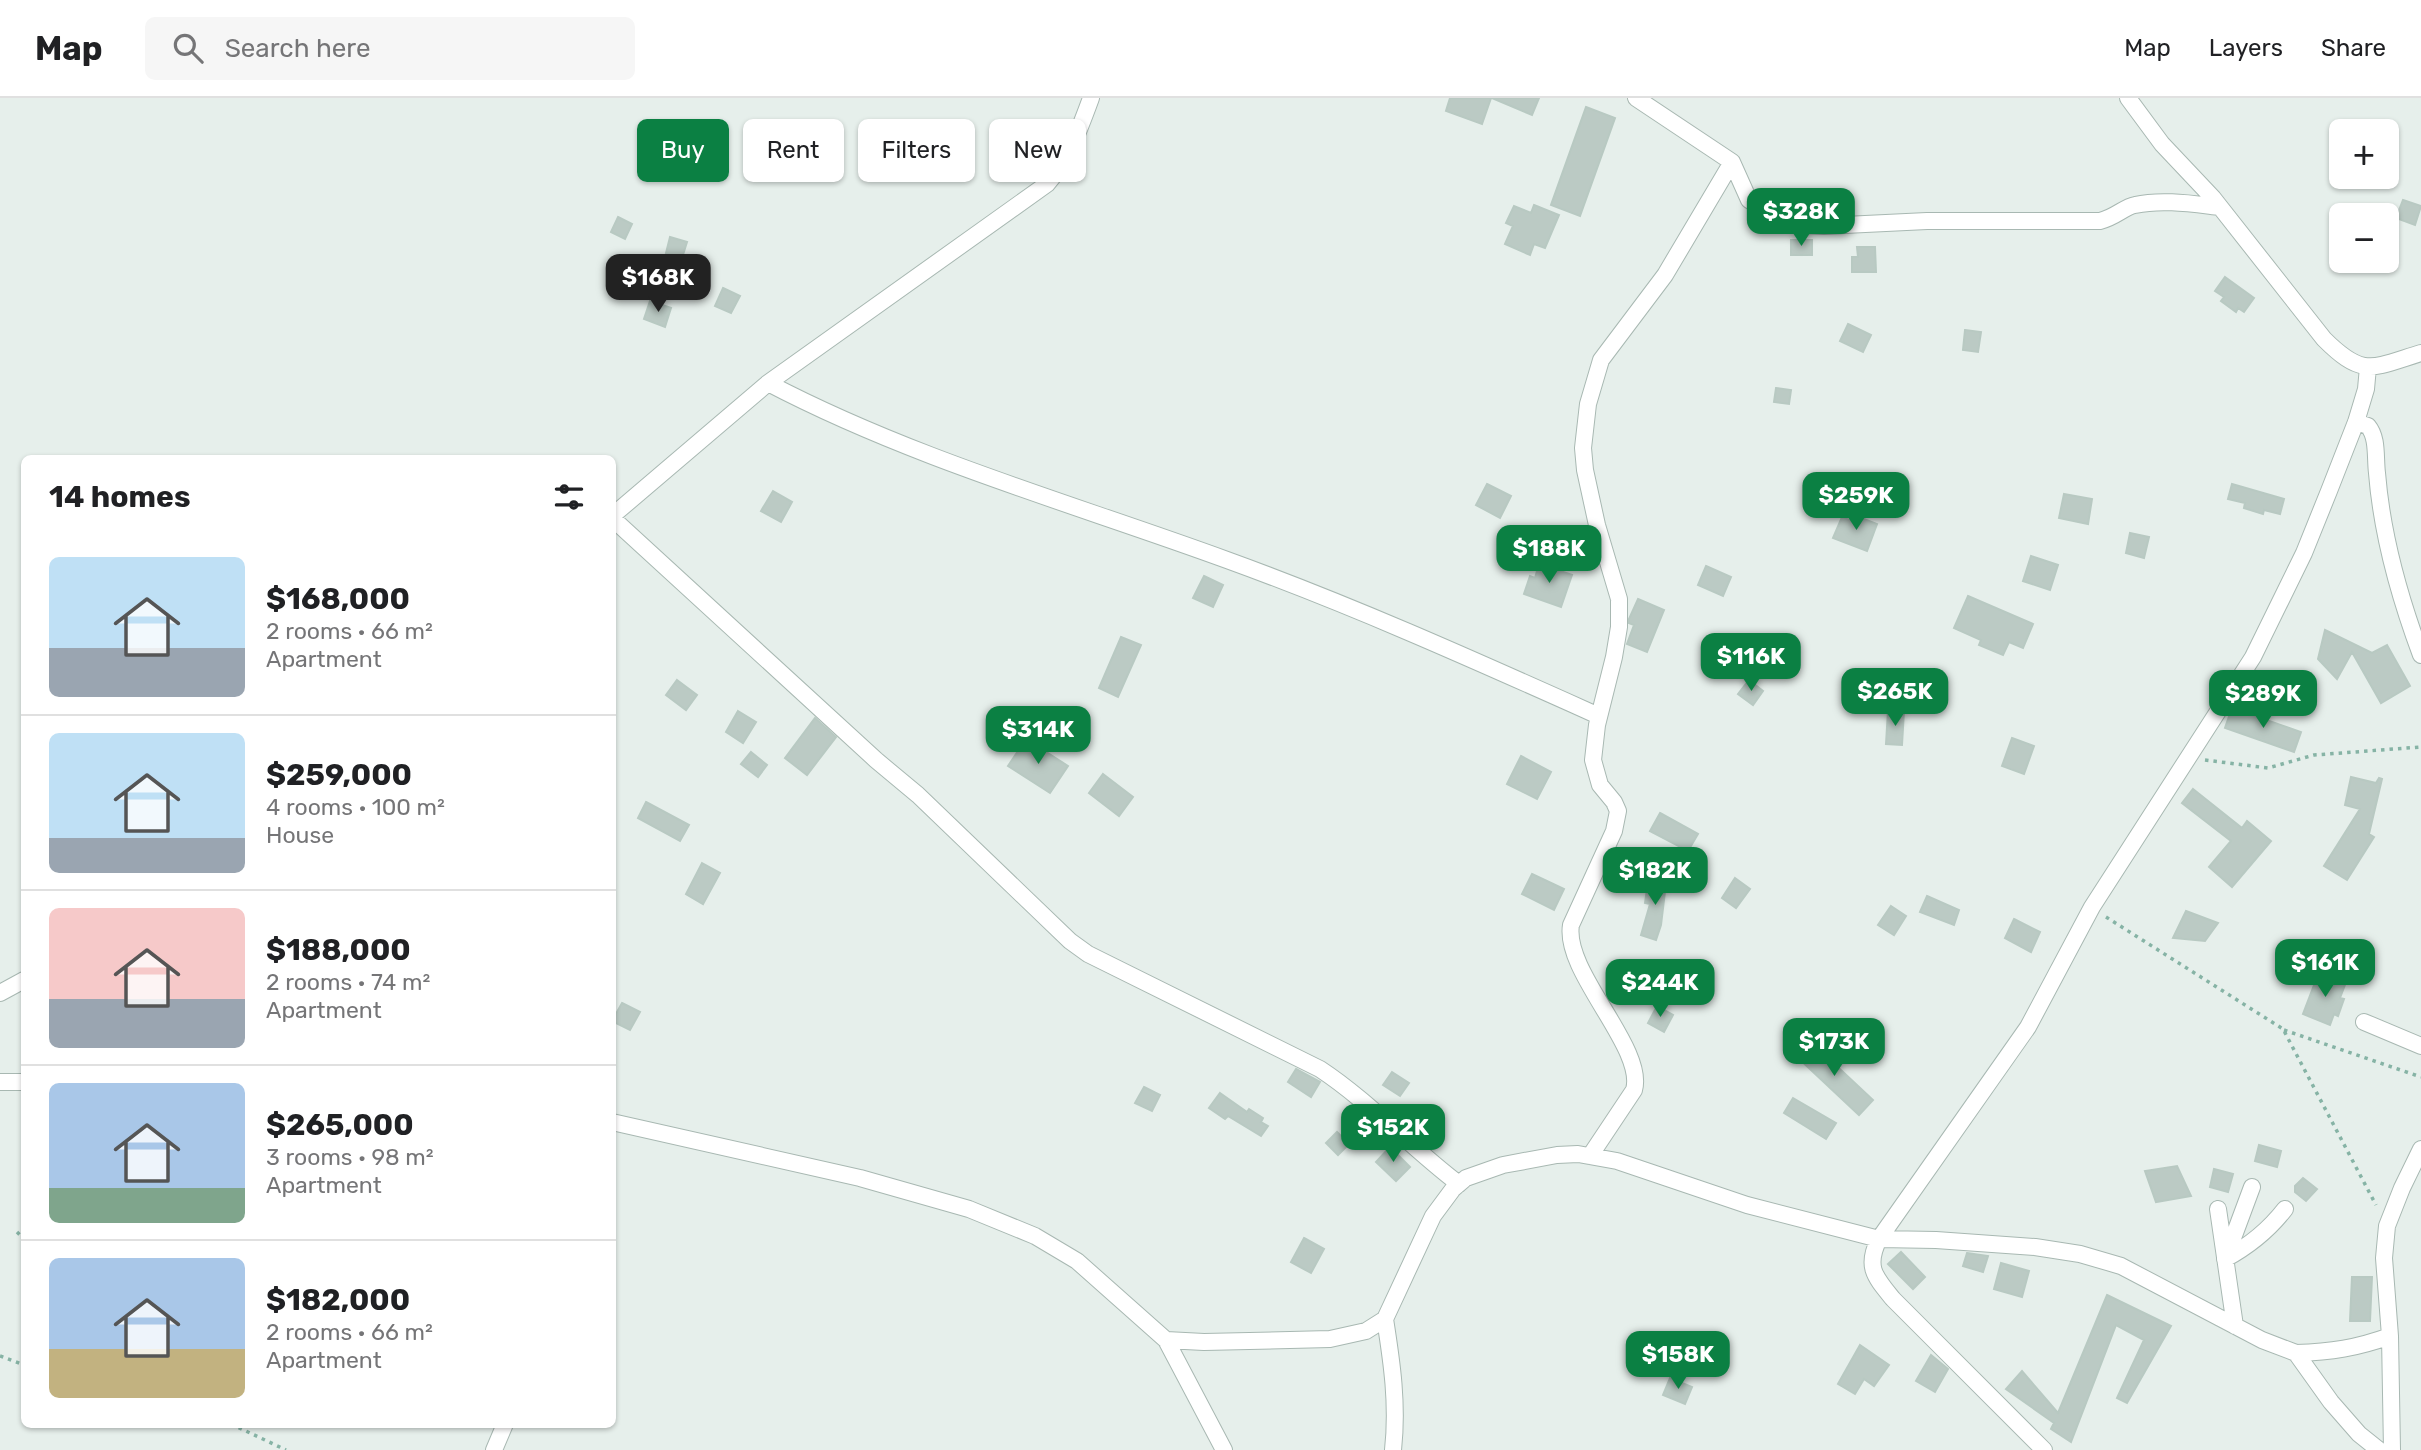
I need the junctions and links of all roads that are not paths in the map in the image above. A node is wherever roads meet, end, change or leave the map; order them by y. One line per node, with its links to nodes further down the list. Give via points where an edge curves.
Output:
1 (1091, 98): 8 (street, via 1074,141 1047,184)
2 (1636, 98): 4 (street)
3 (2128, 98): 5 (street, via 2162,144)
4 (1732, 162): 5 (street, via 1749,200 1804,225 2100,221 2133,205 2176,202); 13 (street, via 1665,275 1601,360 1588,404 1583,448 1586,470 1619,599 1614,657)
5 (2220, 207): 7 (street, via 2324,339 2352,364)
6 (2421, 353): 7 (street)
7 (2368, 367): 9 (street)
8 (768, 383): 10 (street); 13 (street, via 938,457 1335,600)
9 (2356, 422): 12 (street, via 2368,426 2374,437 2390,557); 27 (street, via 2304,554 2236,686 2092,908 2028,1027)
10 (616, 514)
11 (616, 521): 23 (street, via 918,795 1070,941 1320,1069)
12 (2421, 656)
13 (1599, 716): 22 (street, via 1593,760 1600,785 1618,811 1617,820 1569,936 1575,956 1627,1052 1637,1082)
14 (21, 982): 15 (street)
15 (0, 993)
16 (2364, 1022): 17 (street)
17 (2421, 1046)
18 (0, 1082): 19 (street)
19 (21, 1082)
20 (616, 1123): 32 (street, via 860,1178 969,1209 1035,1236 1077,1261)
21 (2421, 1149): 31 (street, via 2387,1226 2384,1258)
22 (1590, 1156): 23 (street, via 1557,1155 1503,1165); 27 (street, via 1618,1161 1747,1205)
23 (1459, 1184): 29 (street, via 1428,1225)
24 (2252, 1187): 28 (street)
25 (2217, 1209): 28 (street)
26 (2285, 1209): 28 (street, via 2272,1227)
27 (1879, 1239): 30 (street, via 2035,1247 2080,1255 2121,1266); 38 (street, via 1872,1253 1877,1280)
28 (2225, 1259): 30 (street)
29 (1385, 1319): 32 (street, via 1366,1331 1330,1339); 37 (street, via 1394,1378)
30 (2235, 1326): 33 (street)
31 (2390, 1336): 33 (street, via 2334,1352); 40 (street)
32 (1166, 1340): 36 (street)
33 (2296, 1353): 39 (street, via 2331,1402)
34 (503, 1428): 35 (street)
35 (494, 1450)
36 (1224, 1450)
37 (1393, 1450)
38 (2044, 1450)
39 (2379, 1450)
40 (2392, 1450)

